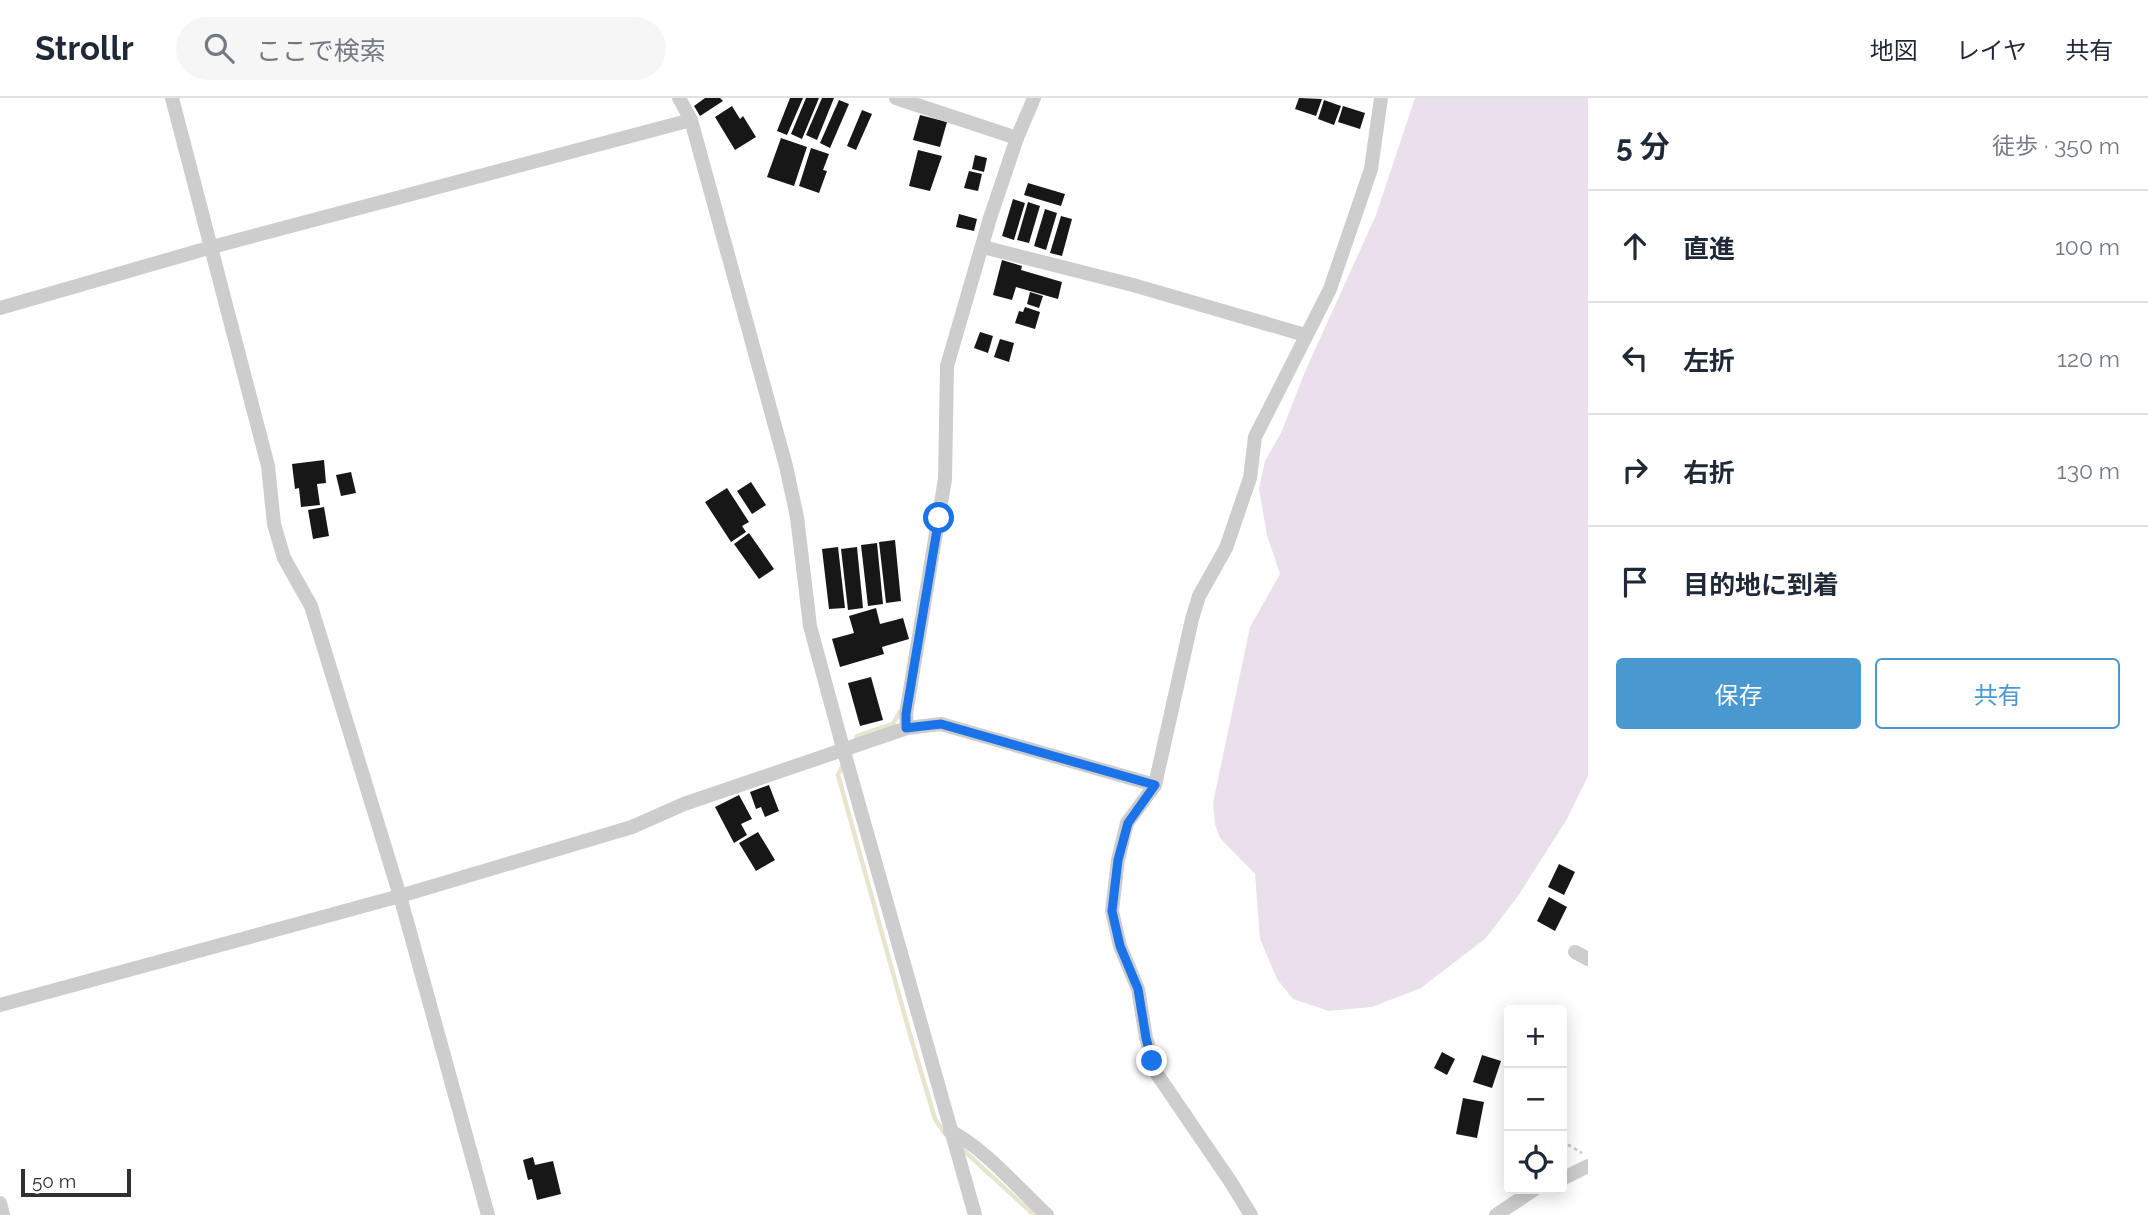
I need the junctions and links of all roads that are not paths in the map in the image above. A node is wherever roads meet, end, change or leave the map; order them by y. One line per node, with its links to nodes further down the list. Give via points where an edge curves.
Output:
1 (172, 98): 8 (street)
2 (679, 98): 6 (street)
3 (896, 98): 7 (street)
4 (1034, 98): 7 (street)
5 (1381, 98): 11 (street, via 1371,169 1331,289)
6 (691, 120): 8 (street); 13 (street, via 786,466 810,626)
7 (1017, 138): 9 (street)
8 (212, 247): 10 (street); 15 (street, via 268,466 277,536 311,606)
9 (983, 247): 11 (street); 12 (street, via 947,366 945,480)
10 (0, 308)
11 (1306, 335): 14 (street, via 1255,437 1250,478 1226,548 1199,596)
12 (906, 728): 13 (street); 14 (street, via 941,724)
13 (843, 748): 15 (street, via 632,827); 17 (street)
14 (1155, 785): 26 (street, via 1128,823 1114,887 1116,933 1138,989 1157,1074)
15 (400, 895): 16 (street); 23 (street)
16 (0, 1006)
17 (950, 1131): 24 (street); 25 (street, via 975,1147)
18 (1588, 1166): 19 (street)
19 (1567, 1176)
20 (1528, 1194): 27 (street)
21 (0, 1203): 22 (street)
22 (4, 1215)
23 (488, 1215)
24 (975, 1215)
25 (1047, 1215)
26 (1251, 1215)
27 (1496, 1215)

